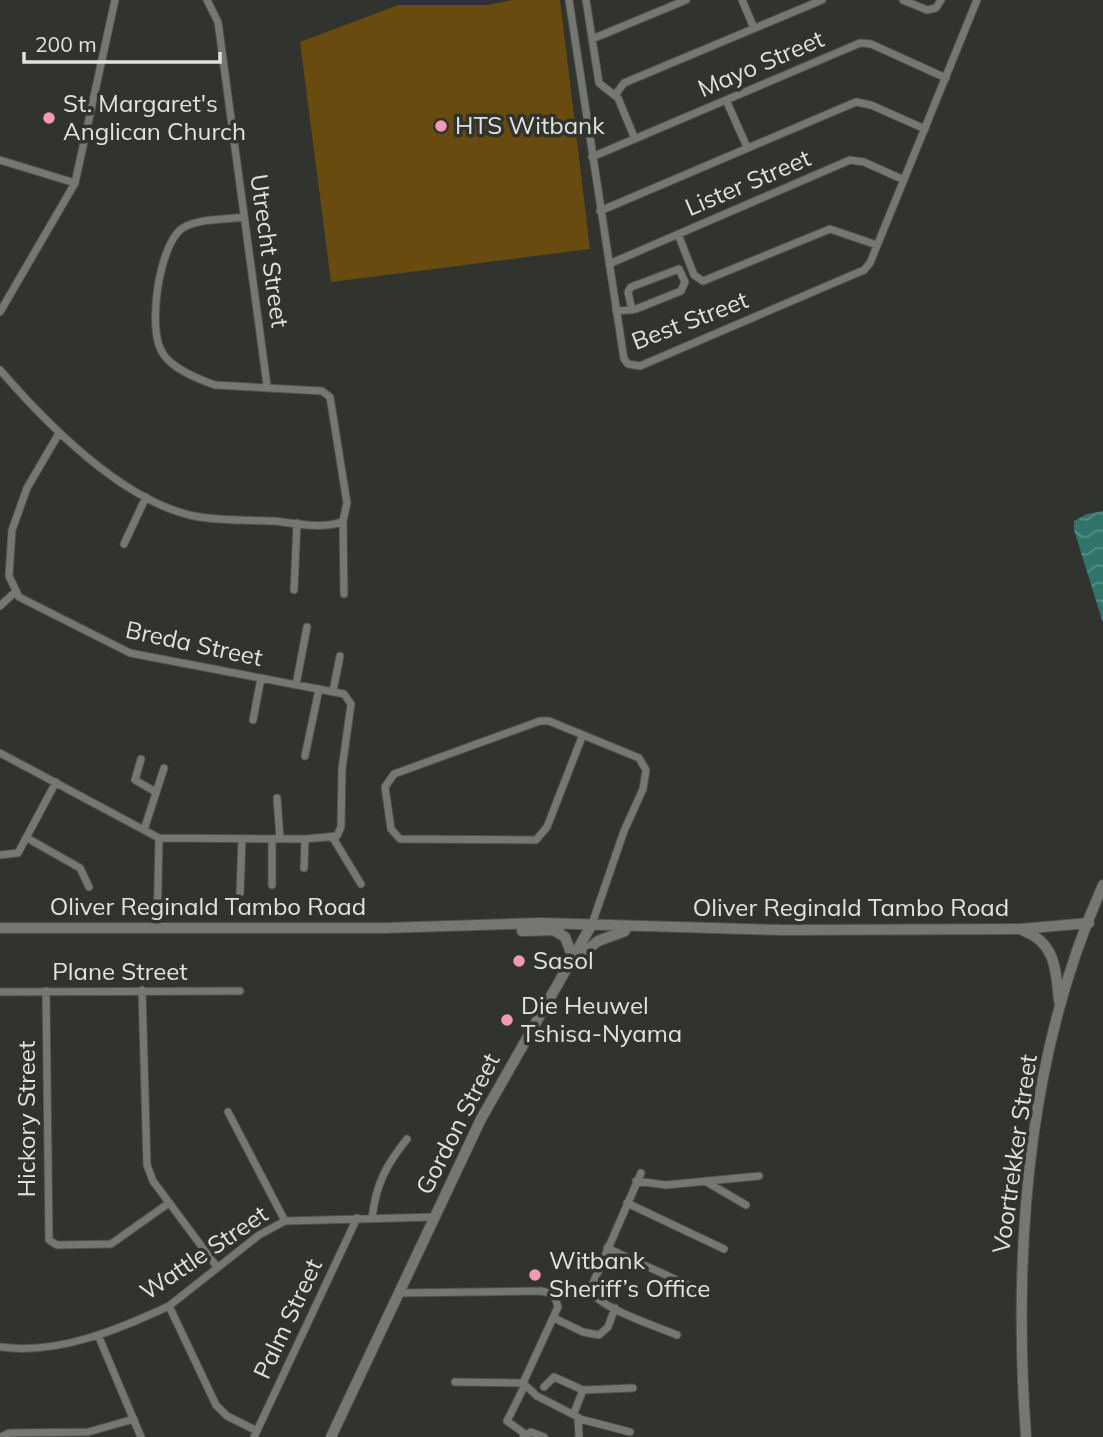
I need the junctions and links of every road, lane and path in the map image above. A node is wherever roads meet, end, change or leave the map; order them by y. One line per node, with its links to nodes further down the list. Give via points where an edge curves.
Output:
1 (115, 0): 22 (street)
2 (207, 0): 24 (street, Utrecht Street, via 218,23)
3 (569, 0): 19 (street, Best Street)
4 (586, 0): 12 (street)
5 (686, 0): 12 (street)
6 (742, 0): 11 (street)
7 (822, 0): 11 (street)
8 (903, 0): 9 (street, via 930,10)
9 (941, 0)
10 (977, 0): 13 (street)
11 (754, 28): 14 (street, via 624,83)
12 (592, 39): 14 (street, via 599,83)
13 (946, 78): 15 (street, Mayo Street, via 866,43); 16 (street)
14 (615, 95): 17 (street)
15 (726, 100): 17 (street, Mayo Street); 18 (street)
16 (925, 129): 18 (street, via 856,102); 21 (street)
17 (635, 139): 19 (street, Mayo Street)
18 (747, 147): 23 (street)
19 (592, 157): 23 (street, Best Street)
20 (0, 160): 22 (street)
21 (904, 180): 25 (street, Lister Street, via 850,160); 26 (street)
22 (75, 183): 30 (street)
23 (600, 211): 27 (street, Best Street)
24 (244, 217): 32 (street, Utrecht Street); 32 (street, via 190,225 176,235 156,291 157,339 164,355 198,380 215,385)
25 (678, 234): 26 (street, via 694,275 703,281 830,229); 27 (street, Lister Street)
26 (877, 245): 29 (street, Best Street, via 870,263 857,275 640,366 624,359)
27 (609, 264): 29 (street, Best Street)
28 (632, 310): 28 (street, via 681,291 685,282 679,269 631,287); 29 (street)
29 (616, 311)
30 (0, 312)
31 (0, 370): 33 (street)
32 (267, 385): 35 (street, via 322,391 330,397 347,503)
33 (58, 435): 34 (street); 38 (street, via 15,515)
34 (146, 497): 36 (street, via 196,516); 37 (street)
35 (343, 521): 36 (street); 41 (street)
36 (297, 523): 39 (street)
37 (124, 544)
38 (4, 569): 40 (street)
39 (294, 590)
40 (15, 593): 42 (street); 45 (street, Breda Street, via 119,650)
41 (344, 594)
42 (0, 606)
43 (307, 627): 46 (street)
44 (340, 656): 48 (street)
45 (261, 678): 46 (street, Breda Street); 49 (street)
46 (296, 685): 47 (street, Breda Street)
47 (319, 689): 48 (street, Breda Street); 52 (street)
48 (333, 691): 61 (street, via 344,694 351,704 342,769 341,827)
49 (253, 720)
50 (582, 737): 50 (street, via 541,836 531,841 412,841 394,836 385,787 394,774 540,721); 76 (street, Gordon Street, via 644,764 643,789)
51 (0, 753): 55 (street)
52 (305, 756)
53 (141, 759): 56 (street, via 135,780)
54 (164, 768): 56 (street)
55 (56, 782): 58 (street); 59 (street)
56 (156, 792): 58 (street)
57 (277, 798): 63 (street)
58 (144, 830): 60 (street)
59 (27, 838): 65 (street, via 15,855); 70 (street, via 80,868)
60 (159, 838): 62 (street); 78 (street)
61 (333, 838): 64 (street); 67 (street)
62 (242, 839): 63 (street); 71 (street)
63 (276, 839): 64 (street); 68 (street)
64 (305, 839): 66 (street)
65 (0, 855)
66 (304, 868)
67 (362, 884)
68 (272, 885)
69 (1103, 885): 72 (main road, Voortrekker Street)
70 (89, 887)
71 (240, 893)
72 (1097, 899): 73 (main road); 74 (main road, Voortrekker Street)
73 (1103, 909)
74 (1089, 923): 80 (main road, Oliver Reginald Tambo Road); 88 (main road, Voortrekker Street)
75 (416, 927): 76 (main road, Oliver Reginald Tambo Road); 78 (main road, Oliver Reginald Tambo Road); 81 (main road, Oliver Reginald Tambo Road)
76 (590, 927): 79 (main road, Oliver Reginald Tambo Road); 81 (main road, Oliver Reginald Tambo Road); 82 (main road, Gordon Street)
77 (0, 928): 78 (main road, Oliver Reginald Tambo Road)
78 (157, 928)
79 (638, 928): 80 (main road, Oliver Reginald Tambo Road); 83 (main road, via 598,941)
80 (1020, 929): 88 (main road, via 1048,947)
81 (555, 931): 82 (main road, via 565,937)
82 (573, 957): 83 (main road, Gordon Street)
83 (563, 972): 98 (main road, Gordon Street, via 483,1115)
84 (142, 990): 85 (street, Plane Street); 86 (street, Plane Street); 95 (street, via 147,1165)
85 (46, 991): 87 (street, Plane Street); 95 (street, Hickory Street, via 47,1235 53,1244 111,1244)
86 (240, 991)
87 (0, 992)
88 (1060, 1007): 128 (main road, Voortrekker Street, via 1031,1155 1020,1268)
89 (228, 1112): 101 (street)
90 (407, 1139): 100 (street, via 378,1182)
91 (641, 1173): 93 (street)
92 (759, 1176): 94 (street)
93 (636, 1181): 94 (street, via 666,1185); 96 (street)
94 (705, 1181): 97 (street)
95 (169, 1203): 104 (street)
96 (627, 1203): 102 (street); 103 (street)
97 (746, 1205)
98 (435, 1217): 100 (street, Wattle Street); 106 (main road, Gordon Street)
99 (357, 1218): 100 (street, Wattle Street); 101 (street, Wattle Street); 121 (street, Palm Street)
100 (372, 1218)
101 (285, 1221): 104 (street, Wattle Street)
102 (607, 1248): 105 (street); 108 (street, via 590,1290)
103 (724, 1249)
104 (217, 1267): 107 (street, Wattle Street)
105 (703, 1292)
106 (398, 1293): 109 (street, via 550,1293 558,1303); 125 (main road, Gordon Street)
107 (169, 1306): 110 (street, Wattle Street); 121 (street, via 216,1405)
108 (615, 1308): 109 (street, via 608,1327 598,1335); 111 (street)
109 (554, 1318): 114 (street)
110 (98, 1335): 112 (street, Wattle Street, via 59,1345); 119 (street)
111 (677, 1335)
112 (0, 1347)
113 (455, 1382): 114 (street)
114 (524, 1384): 118 (street, via 537,1396); 122 (street, via 507,1421)
115 (544, 1387): 117 (street, via 554,1377)
116 (633, 1388): 117 (street)
117 (583, 1390): 118 (street)
118 (577, 1416): 120 (street); 127 (street)
119 (134, 1419): 123 (street, via 88,1432 9,1433); 124 (street)
120 (630, 1432)
121 (256, 1434)
122 (524, 1436): 126 (street, via 535,1433)
123 (1, 1437)
124 (141, 1437)
125 (331, 1437)
126 (544, 1437)
127 (579, 1437)
128 (1026, 1437)

